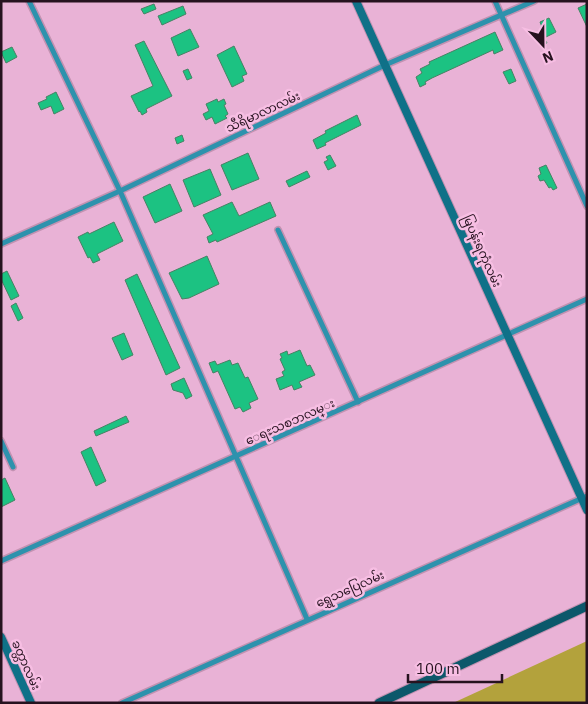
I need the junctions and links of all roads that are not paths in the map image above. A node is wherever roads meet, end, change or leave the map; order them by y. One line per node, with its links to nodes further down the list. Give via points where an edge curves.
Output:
1 (28, 1): 7 (street)
2 (356, 1): 6 (street, မြပန်းရကုံလမ်း)
3 (495, 1): 5 (street)
4 (534, 1): 5 (street, သီရိမာလာလမ်း)
5 (502, 16): 6 (street, သီရိမာလာလမ်း); 8 (street)
6 (385, 65): 7 (street, သီရိမာလာလမ်း); 12 (street, မြပန်းရကုံလမ်း)
7 (120, 191): 10 (street, သီရိမာလာလမ်း); 15 (street)
8 (587, 206)
9 (278, 230): 13 (street)
10 (1, 244)
11 (587, 299): 12 (street, ေရႊသစၥာလမ္း)
12 (508, 335): 13 (street, ေရႊသစၥာလမ္း); 17 (street, မြပန်းရကုံလမ်း)
13 (358, 402): 15 (street, ေရႊသစၥာလမ္း)
14 (1, 440): 16 (street)
15 (236, 457): 19 (street, ေရႊသစၥာလမ္း); 21 (street)
16 (13, 467)
17 (584, 497): 18 (street, မြပန်းရကုံလမ်း); 21 (street, ရွှေသပြေလမ်း)
18 (587, 510)
19 (1, 561)
20 (587, 606): 25 (main road)
21 (307, 619): 24 (street, ရွှေသပြေလမ်း)
22 (1, 637): 23 (street, ခတ္တာလမ်း)
23 (31, 703)
24 (122, 703)
25 (379, 703)

